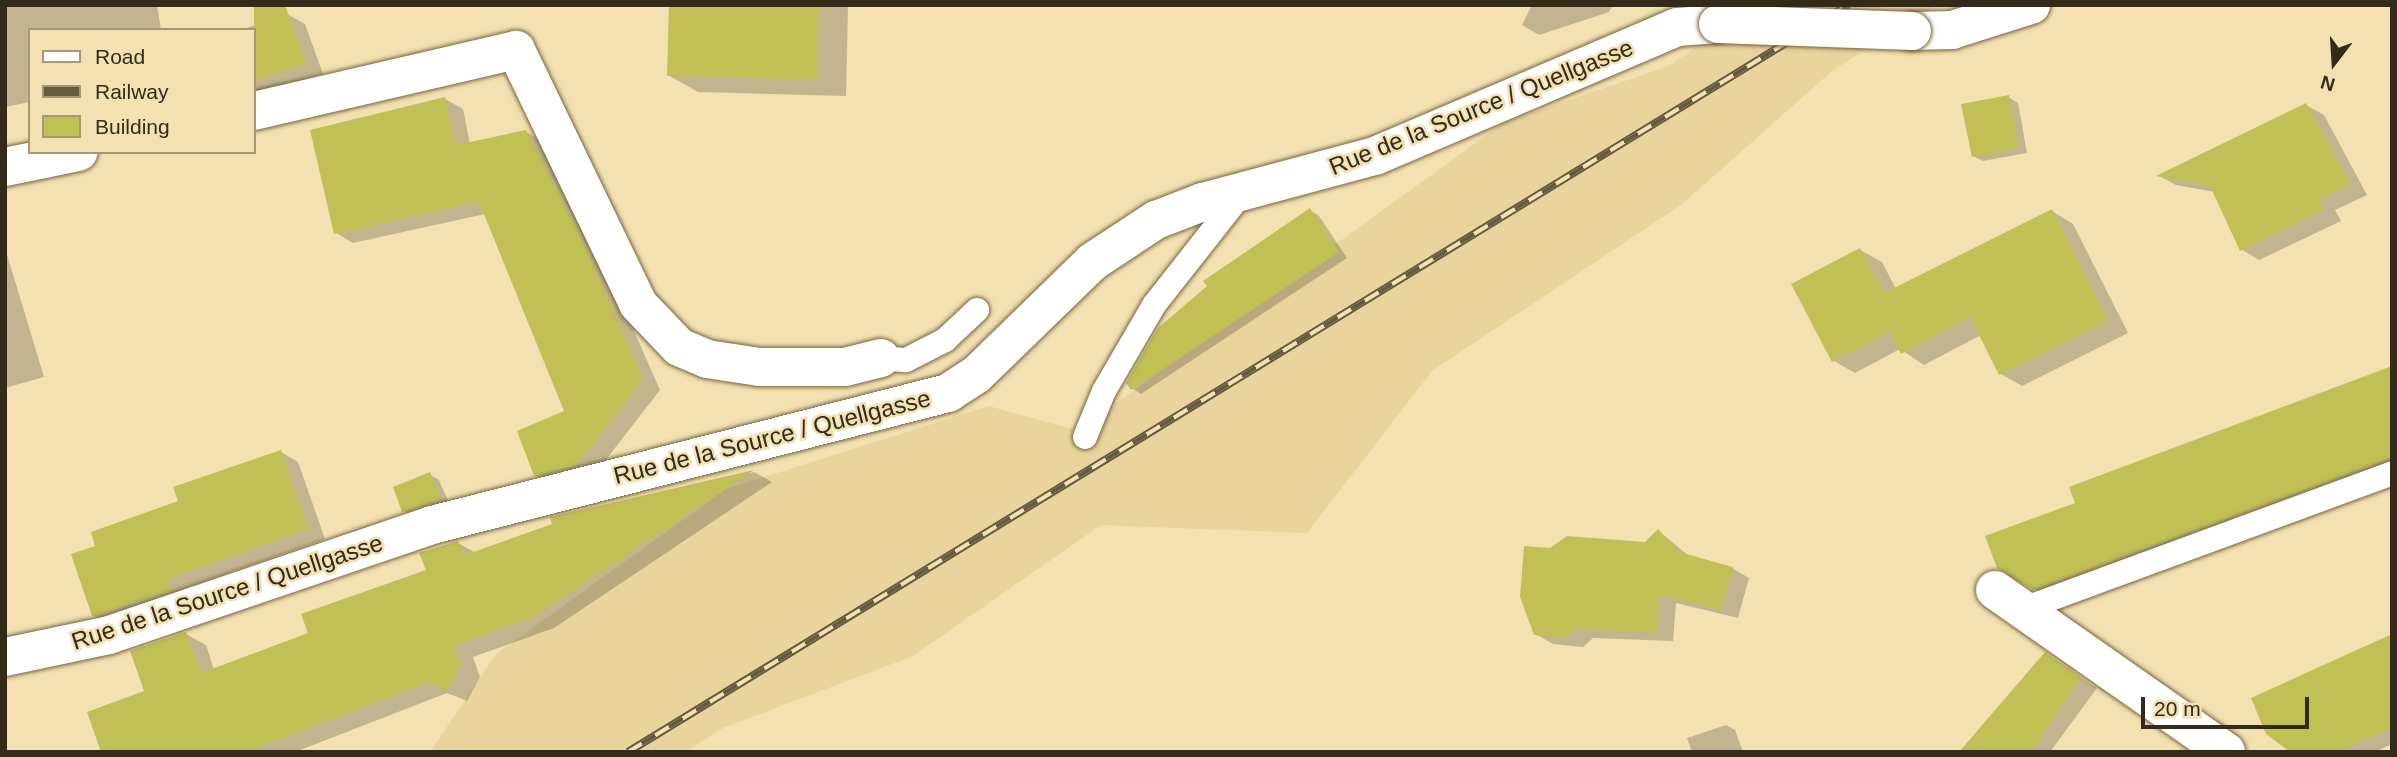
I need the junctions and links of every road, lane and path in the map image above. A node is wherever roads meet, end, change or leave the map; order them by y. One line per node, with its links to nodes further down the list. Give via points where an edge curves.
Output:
1 (2031, 5): 5 (street, Rue de la Source / Quellgasse, bridge, via 1952,30 1677,27 1375,156)
2 (256, 111): 7 (street, via 516,50 638,304 671,341 707,359 759,367 845,367)
3 (68, 154): 4 (street)
4 (5, 167)
5 (1243, 192): 8 (lane, via 1154,305 1104,391); 11 (street, Rue de la Source / Quellgasse, via 1180,211 1118,243 1067,285 976,375 948,393 432,525 109,635)
6 (977, 310): 7 (lane, via 945,340 906,360)
7 (881, 358)
8 (1085, 437)
9 (2392, 472): 10 (lane)
10 (2009, 599): 12 (street)
11 (5, 657)
12 (2226, 752)

